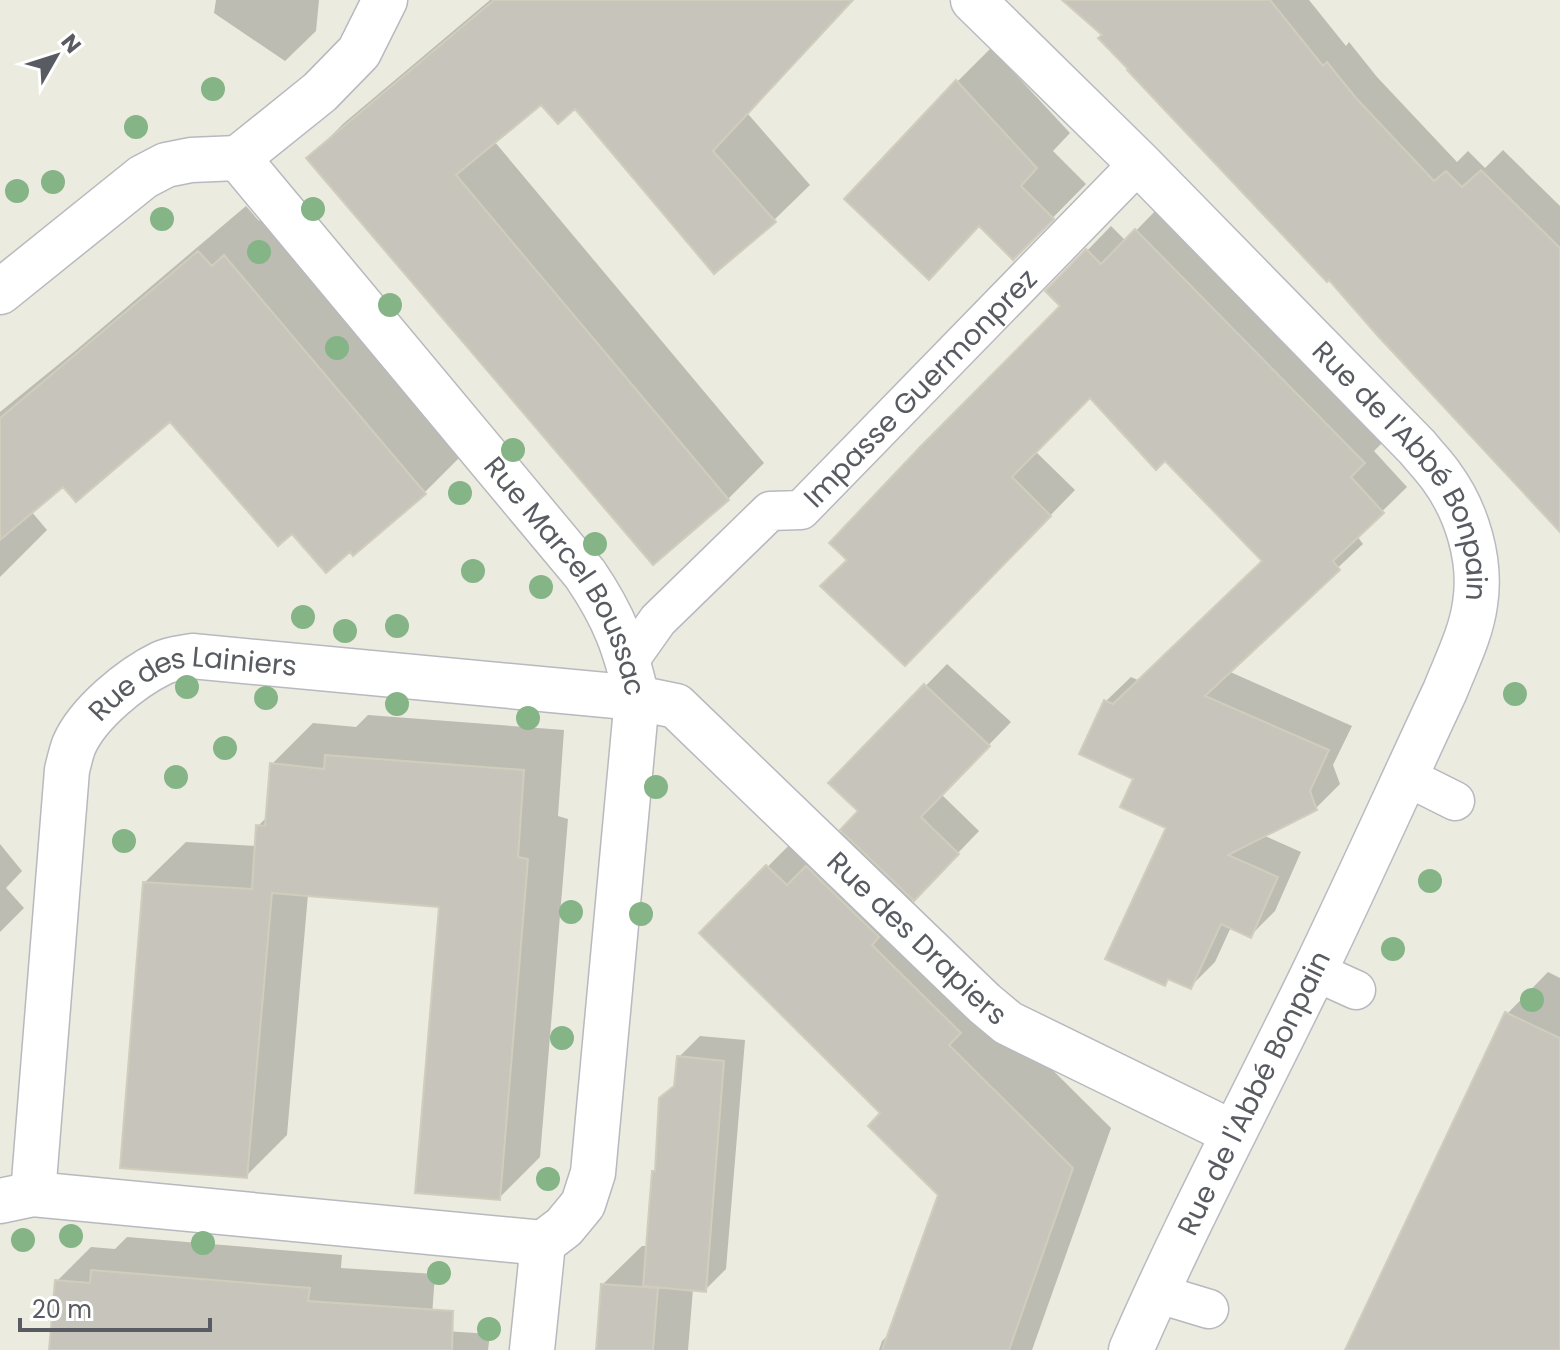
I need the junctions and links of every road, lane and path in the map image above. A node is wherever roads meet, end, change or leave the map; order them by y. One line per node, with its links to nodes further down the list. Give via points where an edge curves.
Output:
1 (385, 0): 3 (street, via 359,52 320,92)
2 (973, 0): 4 (street, Rue de l'Abbé Bonpain)
3 (238, 158): 5 (street, via 191,160 143,177); 6 (street, Rue Marcel Boussac, via 585,574 619,633)
4 (1139, 163): 6 (lane, Impasse Guermonprez, via 801,510 770,511 658,620); 7 (street, Rue de l'Abbé Bonpain, via 1417,447 1459,506 1472,543 1475,606 1445,691)
5 (0, 292)
6 (633, 680): 11 (street, Rue des Drapiers, via 676,706 1008,1023); 12 (street, Rue des Lainiers, via 192,656 164,662 116,694 91,719 67,770); 13 (street, Rue Marcel Boussac, via 593,1173 583,1204)
7 (1405, 776): 8 (lane); 9 (street, Rue de l'Abbé Bonpain)
8 (1455, 801)
9 (1314, 971): 10 (lane); 11 (street, Rue de l'Abbé Bonpain)
10 (1356, 990)
11 (1233, 1133): 14 (street, Rue de l'Abbé Bonpain)
12 (17, 1198): 13 (street, Rue des Lainiers)
13 (543, 1243): 16 (street)
14 (1156, 1293): 15 (lane); 17 (street, Rue de l'Abbé Bonpain)
15 (1209, 1309)
16 (532, 1350)
17 (1131, 1350)

